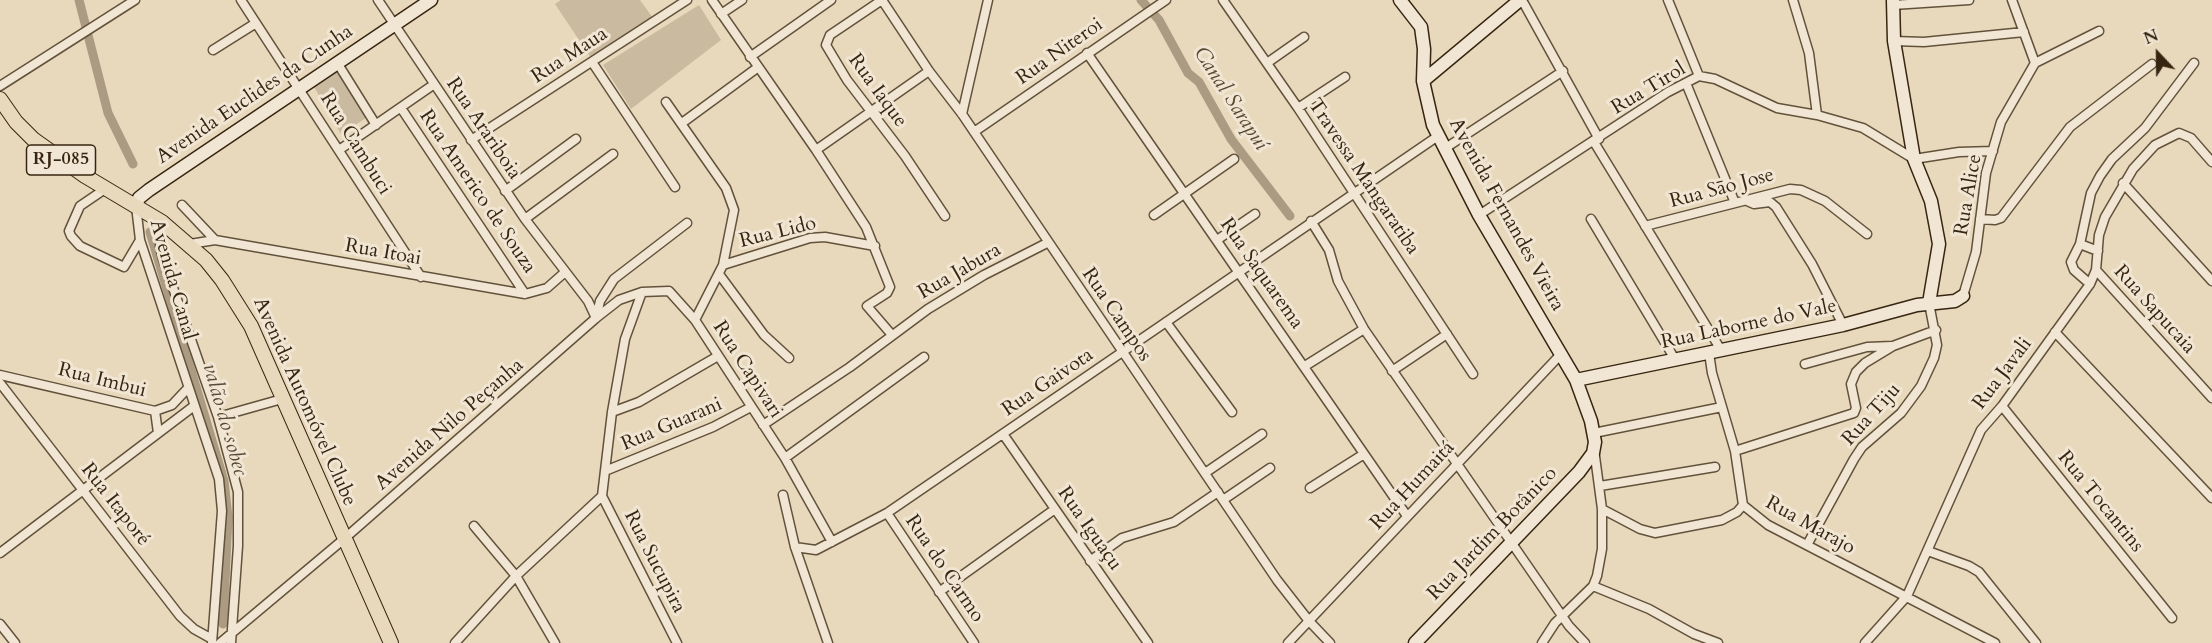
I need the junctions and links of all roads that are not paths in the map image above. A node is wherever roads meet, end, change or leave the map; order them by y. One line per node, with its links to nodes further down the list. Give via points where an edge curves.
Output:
1 (135, 0): 44 (street)
2 (378, 0): 22 (street, Rua Arariboia)
3 (431, 0): 22 (main road, Avenida Euclides da Cunha)
4 (687, 0): 30 (street, Rua Maua)
5 (712, 0): 20 (street)
6 (742, 0): 20 (street)
7 (831, 0): 29 (street)
8 (882, 0): 38 (street, Rua Campos); 50 (street, Rua Iaque, via 830,35 826,45)
9 (988, 0): 51 (street)
10 (1166, 0): 28 (street, Rua Niteroi)
11 (1222, 0): 31 (street, Travessa Mangaratiba)
12 (1400, 0): 41 (main road, Avenida Fernandes Vieira, via 1421,27)
13 (1521, 0): 37 (street, Rua Marajo); 41 (main road)
14 (1668, 0): 39 (street)
15 (1793, 0): 52 (street, via 1809,53)
16 (1970, 0): 19 (street)
17 (244, 1): 21 (street, Rua Cambuci)
18 (2014, 1): 23 (street)
19 (1893, 2): 26 (main road)
20 (721, 14): 29 (street)
21 (256, 23): 27 (street); 45 (street, Rua Cambuci)
22 (394, 25): 34 (main road, Avenida Euclides da Cunha); 43 (street, Rua Arariboia)
23 (2024, 32): 26 (street, via 1924,42); 32 (street)
24 (2099, 32): 32 (street)
25 (1304, 37): 31 (street)
26 (1894, 41): 66 (main road)
27 (213, 50)
28 (1087, 53): 55 (street, Rua Niteroi); 72 (street, Rua Saquarema)
29 (750, 57): 36 (street)
30 (592, 62): 58 (street, Rua Maua); 69 (street)
31 (1267, 63): 49 (street, Travessa Mangaratiba)
32 (2035, 63): 63 (street, Rua Alice, via 2001,122)
33 (2194, 63): 95 (street, via 2145,128 2100,176 2091,193)
34 (338, 64): 45 (main road, Avenida Euclides da Cunha); 54 (street)
35 (2152, 64): 84 (street, via 2070,127 2001,218)
36 (757, 68): 53 (street); 62 (street)
37 (1563, 70): 59 (street, Rua Marajo); 60 (street)
38 (930, 72): 50 (street); 51 (street, Rua Campos)
39 (1699, 76): 42 (street, Rua Tirol); 52 (street, Rua Tirol, via 1777,108)
40 (1346, 77): 49 (street)
41 (1423, 81): 56 (main road, Avenida Fernandes Vieira, via 1426,105)
42 (1686, 83): 59 (street, Rua Tirol); 76 (street)
43 (433, 85): 48 (street); 58 (street, Rua Arariboia)
44 (0, 86)
45 (301, 89): 61 (street, Rua Cambuci); 75 (main road, Avenida Euclides da Cunha)
46 (0, 99): 70 (main road, Avenida Automóvel Clube / RJ-085, via 33,139)
47 (666, 102): 53 (street)
48 (401, 108): 54 (street); 107 (street, Rua Americo de Souza)
49 (1298, 108): 73 (street, Travessa Mangaratiba)
50 (870, 112): 62 (street); 81 (street, Rua Iaque)
51 (963, 114): 55 (street, Rua Campos)
52 (1817, 115): 66 (street, Rua Tirol, via 1863,128)
53 (682, 123): 98 (street, via 733,201 733,223)
54 (376, 125): 61 (street)
55 (974, 132): 93 (street, Rua Campos)
56 (1438, 136): 60 (main road, Avenida Fernandes Vieira); 73 (street, Rua Gaivota)
57 (576, 139): 71 (street)
58 (471, 140): 71 (street, Rua Arariboia)
59 (1597, 140): 80 (street, Rua Tirol); 88 (street, Rua Marajo)
60 (1444, 149): 80 (main road, Avenida Fernandes Vieira)
61 (339, 150): 103 (street, Rua Cambuci)
62 (816, 150): 96 (street)
63 (1993, 151): 66 (street); 84 (street, Rua Alice)
64 (613, 154): 82 (street)
65 (1233, 159): 72 (street)
66 (1914, 159): 109 (main road, via 1931,201 1939,244)
67 (2212, 162): 68 (street, Rua Javali, via 2186,135 2173,135 2155,145)
68 (2123, 183): 97 (street, Rua Javali, via 2105,217); 104 (street)
69 (675, 187)
70 (105, 189): 75 (main road, Avenida Automóvel Clube / RJ-085); 90 (street, via 80,206 69,231 71,236 80,246 124,267)
71 (506, 191): 82 (street, Rua Arariboia)
72 (1186, 193): 78 (street); 92 (street, Rua Saquarema)
73 (1354, 193): 87 (street, Rua Gaivota); 117 (street, Travessa Mangaratiba)
74 (1745, 200): 76 (street, Rua Sāo Jose); 89 (street, Rua Sāo Jose, via 1777,190 1801,190 1825,201); 113 (street, via 1754,204 1770,202 1776,207 1812,264)
75 (142, 203): 85 (main road, Avenida Automóvel Clube); 90 (street, Avenida Canal)
76 (1735, 203): 88 (street, Rua Sāo Jose)
77 (182, 205): 91 (street)
78 (1154, 214)
79 (1255, 214): 92 (street)
80 (1479, 215): 122 (main road, Avenida Fernandes Vieira)
81 (945, 216)
82 (525, 219): 101 (street, Rua Arariboia)
83 (1591, 219): 126 (street)
84 (1980, 219): 108 (street, Rua Alice, via 1976,252)
85 (162, 222): 94 (main road, Avenida Automóvel Clube); 145 (street, Avenida Canal, via 163,259)
86 (687, 223): 110 (street, Avenida Nilo Peçanha, via 614,279 600,302)
87 (1307, 224): 100 (street, Rua Gaivota); 114 (street, via 1329,250 1338,281)
88 (1645, 226): 121 (street, Rua Marajo)
89 (1867, 234)
90 (140, 240): 134 (street, Avenida Canal)
91 (215, 240): 94 (street, Rua Itoai); 103 (street, Rua Itoai)
92 (1217, 240): 100 (street, Rua Saquarema)
93 (1047, 243): 118 (street, Rua Jabura, via 956,291); 120 (street, Rua Campos)
94 (190, 244): 136 (main road, Avenida Automóvel Clube, via 234,296)
95 (2080, 244): 97 (street); 105 (street, via 2071,265)
96 (874, 246): 98 (street, Rua Lido, via 810,238); 118 (street, via 890,287 867,306)
97 (2098, 251): 99 (street, Rua Javali)
98 (723, 265): 102 (street)
99 (2096, 270): 105 (street, Rua Javali); 135 (street, Rua Sapucaia)
100 (1238, 271): 112 (street, Rua Gaivota); 128 (street, Rua Saquarema)
101 (564, 273): 107 (street, via 547,288); 110 (street, Rua Arariboia, via 588,301)
102 (719, 274): 111 (street); 125 (street, via 764,335)
103 (421, 277): 107 (street, Rua Itoai)
104 (2212, 281)
105 (2090, 284): 116 (street, Rua Javali)
106 (642, 292): 110 (street, Rua Capivari, via 619,300); 111 (street, Rua Capivari, via 669,291); 143 (street, via 625,339)
107 (525, 294)
108 (1963, 296): 109 (main road, Rua Laborne do Vale, via 1955,301)
109 (1929, 303): 113 (main road, Rua Laborne do Vale); 115 (street, Rua Tiju)
110 (596, 318): 173 (street, Avenida Nilo Peçanha)
111 (695, 320): 123 (street, Rua Capivari)
112 (1166, 322): 120 (street, Rua Gaivota); 144 (street)
113 (1843, 325): 121 (main road, Rua Laborne do Vale)
114 (1364, 329): 128 (street); 129 (street)
115 (1936, 330): 119 (street); 176 (street, Rua Tiju, via 1934,358 1921,386 1901,413 1862,447)
116 (2055, 332): 138 (street, Rua Javali); 166 (street)
117 (1447, 334): 129 (street); 130 (street, Travessa Mangaratiba)
118 (892, 335): 146 (street, Rua Jabura, via 850,368)
119 (1893, 346): 127 (street, via 1867,347); 152 (street, via 1865,363 1853,377 1854,413)
120 (1122, 352): 149 (street, Rua Gaivota); 159 (street, Rua Campos)
121 (1715, 352): 126 (main road, Rua Laborne do Vale); 140 (street, Rua Marajo)
122 (1562, 353): 132 (main road, Avenida Fernandes Vieira); 155 (street, Rua Humaitá)
123 (718, 356): 139 (street, Rua Capivari); 143 (street, via 639,402)
124 (924, 357): 154 (street)
125 (789, 358)
126 (1676, 361): 132 (main road, Rua Laborne do Vale)
127 (1805, 364)
128 (1305, 366): 153 (street, Rua Saquarema)
129 (1392, 371): 155 (street)
130 (1473, 374)
131 (0, 375): 142 (street, Rua Imbui)
132 (1576, 380): 147 (main road, Avenida Fernandes Vieira)
133 (1, 387): 162 (street, Rua Itaporé)
134 (188, 388): 137 (street, Rua Imbui); 141 (street, Avenida Canal)
135 (2212, 398)
136 (282, 399): 145 (street); 173 (main road, Avenida Automóvel Clube)
137 (171, 405): 141 (street); 142 (street, Rua Imbui)
138 (2002, 406): 178 (street, Rua Javali, via 1972,447); 186 (street, Rua Tocantins)
139 (751, 407): 146 (street, Rua Capivari); 158 (street, Rua Guarani, via 713,427)
140 (1722, 407): 147 (street); 152 (street, Rua Marajo)
141 (190, 409): 148 (street); 189 (street, Avenida Canal, via 214,462 221,495)
142 (155, 411): 148 (street)
143 (612, 412): 158 (street)
144 (1232, 412)
145 (218, 417): 189 (street, Avenida Canal, via 235,475 240,509)
146 (763, 425): 154 (street, Rua Capivari)
147 (1594, 433): 151 (main road, Avenida Fernandes Vieira)
148 (158, 434): 162 (street)
149 (1003, 434): 168 (street, Rua Iguaçu); 170 (street, Rua Gaivota)
150 (1262, 434): 159 (street)
151 (1594, 448): 160 (street); 175 (main road, Rua Jardim Botânico, via 1579,472)
152 (1735, 451): 167 (street, Rua Marajo)
153 (1364, 454): 161 (street); 171 (street, Rua Saquarema)
154 (785, 458): 174 (street, Rua Capivari)
155 (1458, 463): 171 (street, Rua Humaitá); 175 (street)
156 (1715, 467): 160 (street)
157 (1270, 468): 165 (street)
158 (605, 471): 164 (street)
159 (1205, 473): 165 (street, Rua Campos)
160 (1600, 486): 169 (street)
161 (1310, 488)
162 (82, 491): 179 (street); 189 (street, Rua Itaporé, via 180,616 194,629)
163 (783, 495): 177 (street)
164 (602, 496): 181 (street); 194 (street, Rua Sucupira)
165 (1220, 496): 180 (street, via 1174,522 1122,538); 187 (street, Rua Campos, via 1276,580)
166 (2212, 498)
167 (1743, 505): 169 (street, via 1722,520 1655,533); 176 (street, Rua Marajo, via 1768,525)
168 (1055, 509): 180 (street, Rua Iguaçu); 183 (street)
169 (1602, 509): 182 (street, via 1602,549)
170 (887, 513): 174 (street, Rua Gaivota); 183 (street, Rua do Carmo)
171 (1407, 516): 187 (street, Rua Humaitá)
172 (474, 526): 181 (street)
173 (344, 539): 189 (street, Avenida Nilo Peçanha); 191 (main road, Avenida Automóvel Clube)
174 (832, 542): 177 (street, Rua Gaivota, via 816,550)
175 (1512, 542): 185 (street); 200 (main road, Rua Jardim Botânico)
176 (1807, 545): 184 (street, Rua Marajo)
177 (795, 548): 195 (street)
178 (1928, 551): 184 (street, Rua Javali); 206 (street, via 1979,572)
179 (0, 553)
180 (1090, 561): 197 (street, Rua Iguaçu)
181 (516, 576): 192 (street); 193 (street)
182 (1593, 586): 185 (street); 203 (street)
183 (939, 592): 196 (street, Rua do Carmo)
184 (1907, 596): 204 (street, Rua Javali); 205 (street, Rua Marajo)
185 (1563, 616): 201 (street); 202 (street)
186 (2172, 618)
187 (1309, 621): 198 (street, Rua Humaitá); 199 (street, Rua Campos)
188 (0, 624): 190 (street)
189 (222, 640)
190 (15, 643)
191 (391, 643)
192 (455, 643)
193 (555, 643)
194 (677, 643)
195 (828, 643)
196 (974, 643)
197 (1149, 643)
198 (1288, 643)
199 (1330, 643)
200 (1415, 643)
201 (1542, 643)
202 (1585, 643)
203 (1718, 643)
204 (1865, 643)
205 (1995, 643)
206 (2036, 643)

